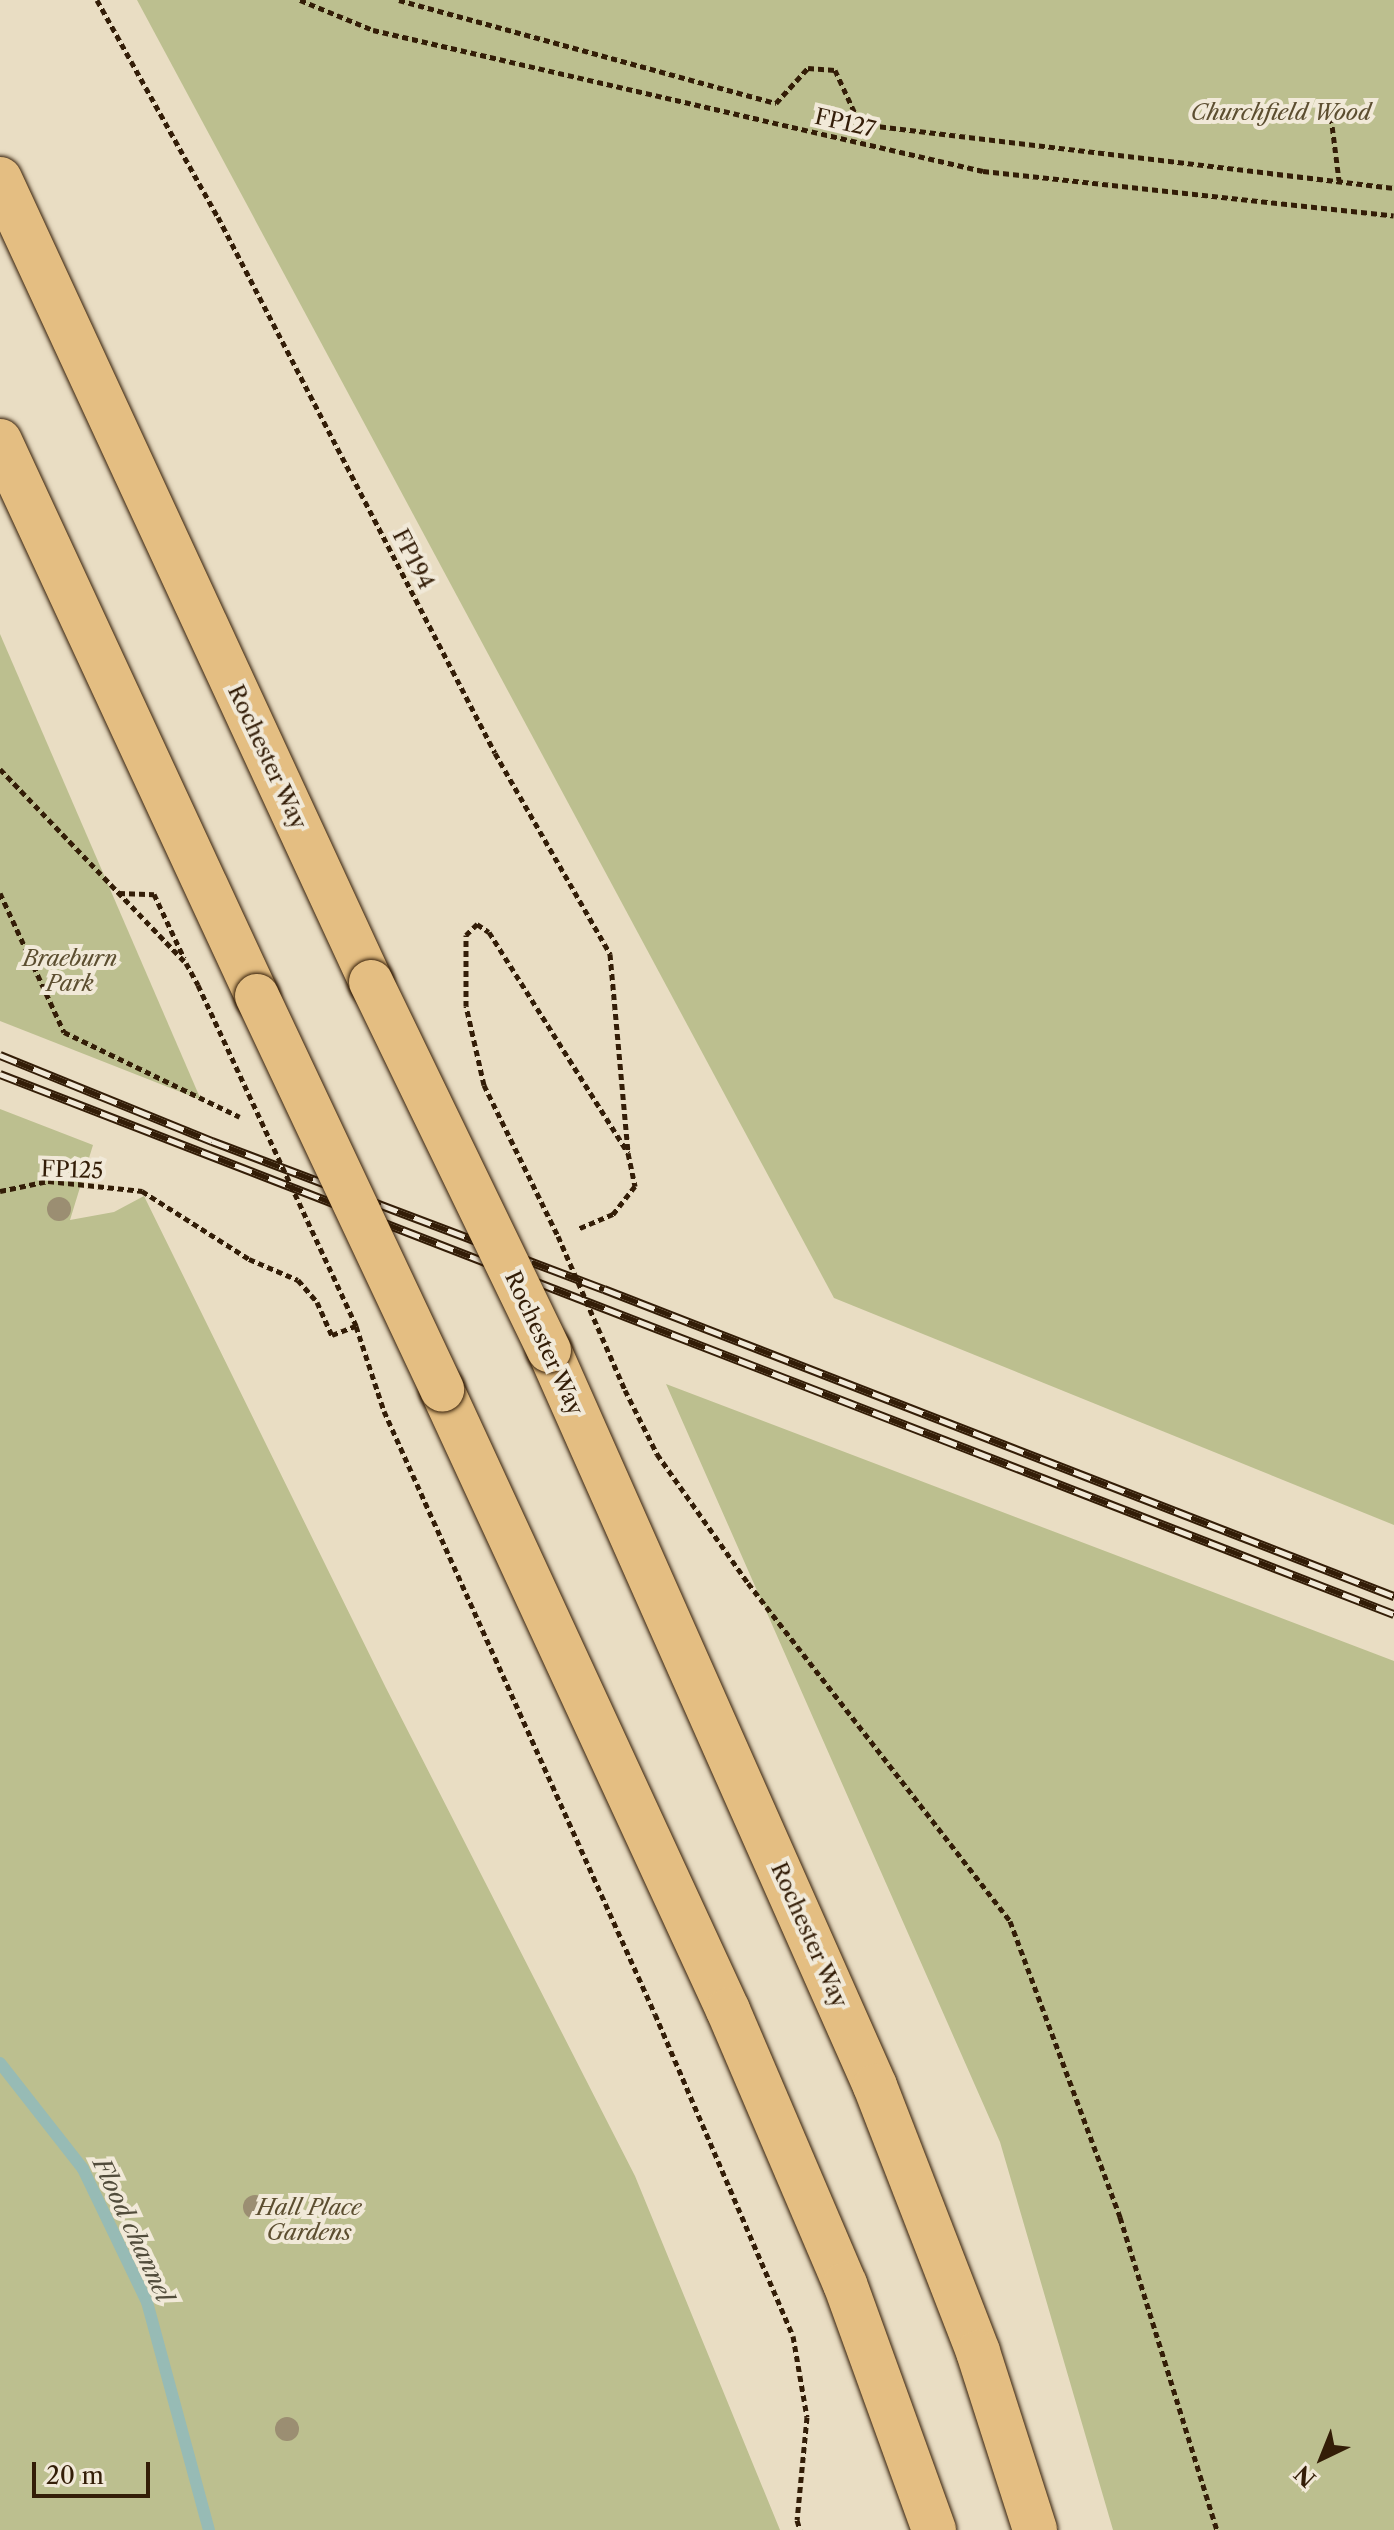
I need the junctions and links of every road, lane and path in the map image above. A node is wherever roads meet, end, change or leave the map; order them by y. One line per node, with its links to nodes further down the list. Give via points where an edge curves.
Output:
1 (97, 0): 15 (path, FP194, via 218,217 495,753 610,954)
2 (300, 0): 8 (path, FP127, via 373,30 983,171)
3 (399, 0): 6 (path, via 776,103 808,68 835,70 860,124)
4 (1331, 117): 6 (path)
5 (0, 179): 21 (highway, Rochester Way, bridge, via 371,982 549,1350 875,2086 978,2352)
6 (1339, 180): 7 (path)
7 (1394, 188)
8 (1394, 216)
9 (0, 441): 20 (highway, bridge, via 728,2010 845,2284)
10 (0, 769): 12 (path)
11 (0, 893): 14 (path, via 64,1032)
12 (119, 893): 13 (path); 13 (path, via 154,894)
13 (186, 963): 18 (path, bridge)
14 (240, 1117)
15 (628, 1153): 17 (path, FP194, via 635,1186 613,1214); 22 (path, bridge, via 489,932 477,924 466,935 466,1006 484,1085 657,1454 748,1583 1010,1921 1120,2217)
16 (0, 1191): 18 (path, FP125, via 48,1181 142,1191 249,1259 298,1280 317,1302 332,1335)
17 (577, 1229)
18 (356, 1326): 19 (path, via 391,1425 793,2336 807,2417)
19 (800, 2530)
20 (934, 2530)
21 (1035, 2530)
22 (1217, 2530)

